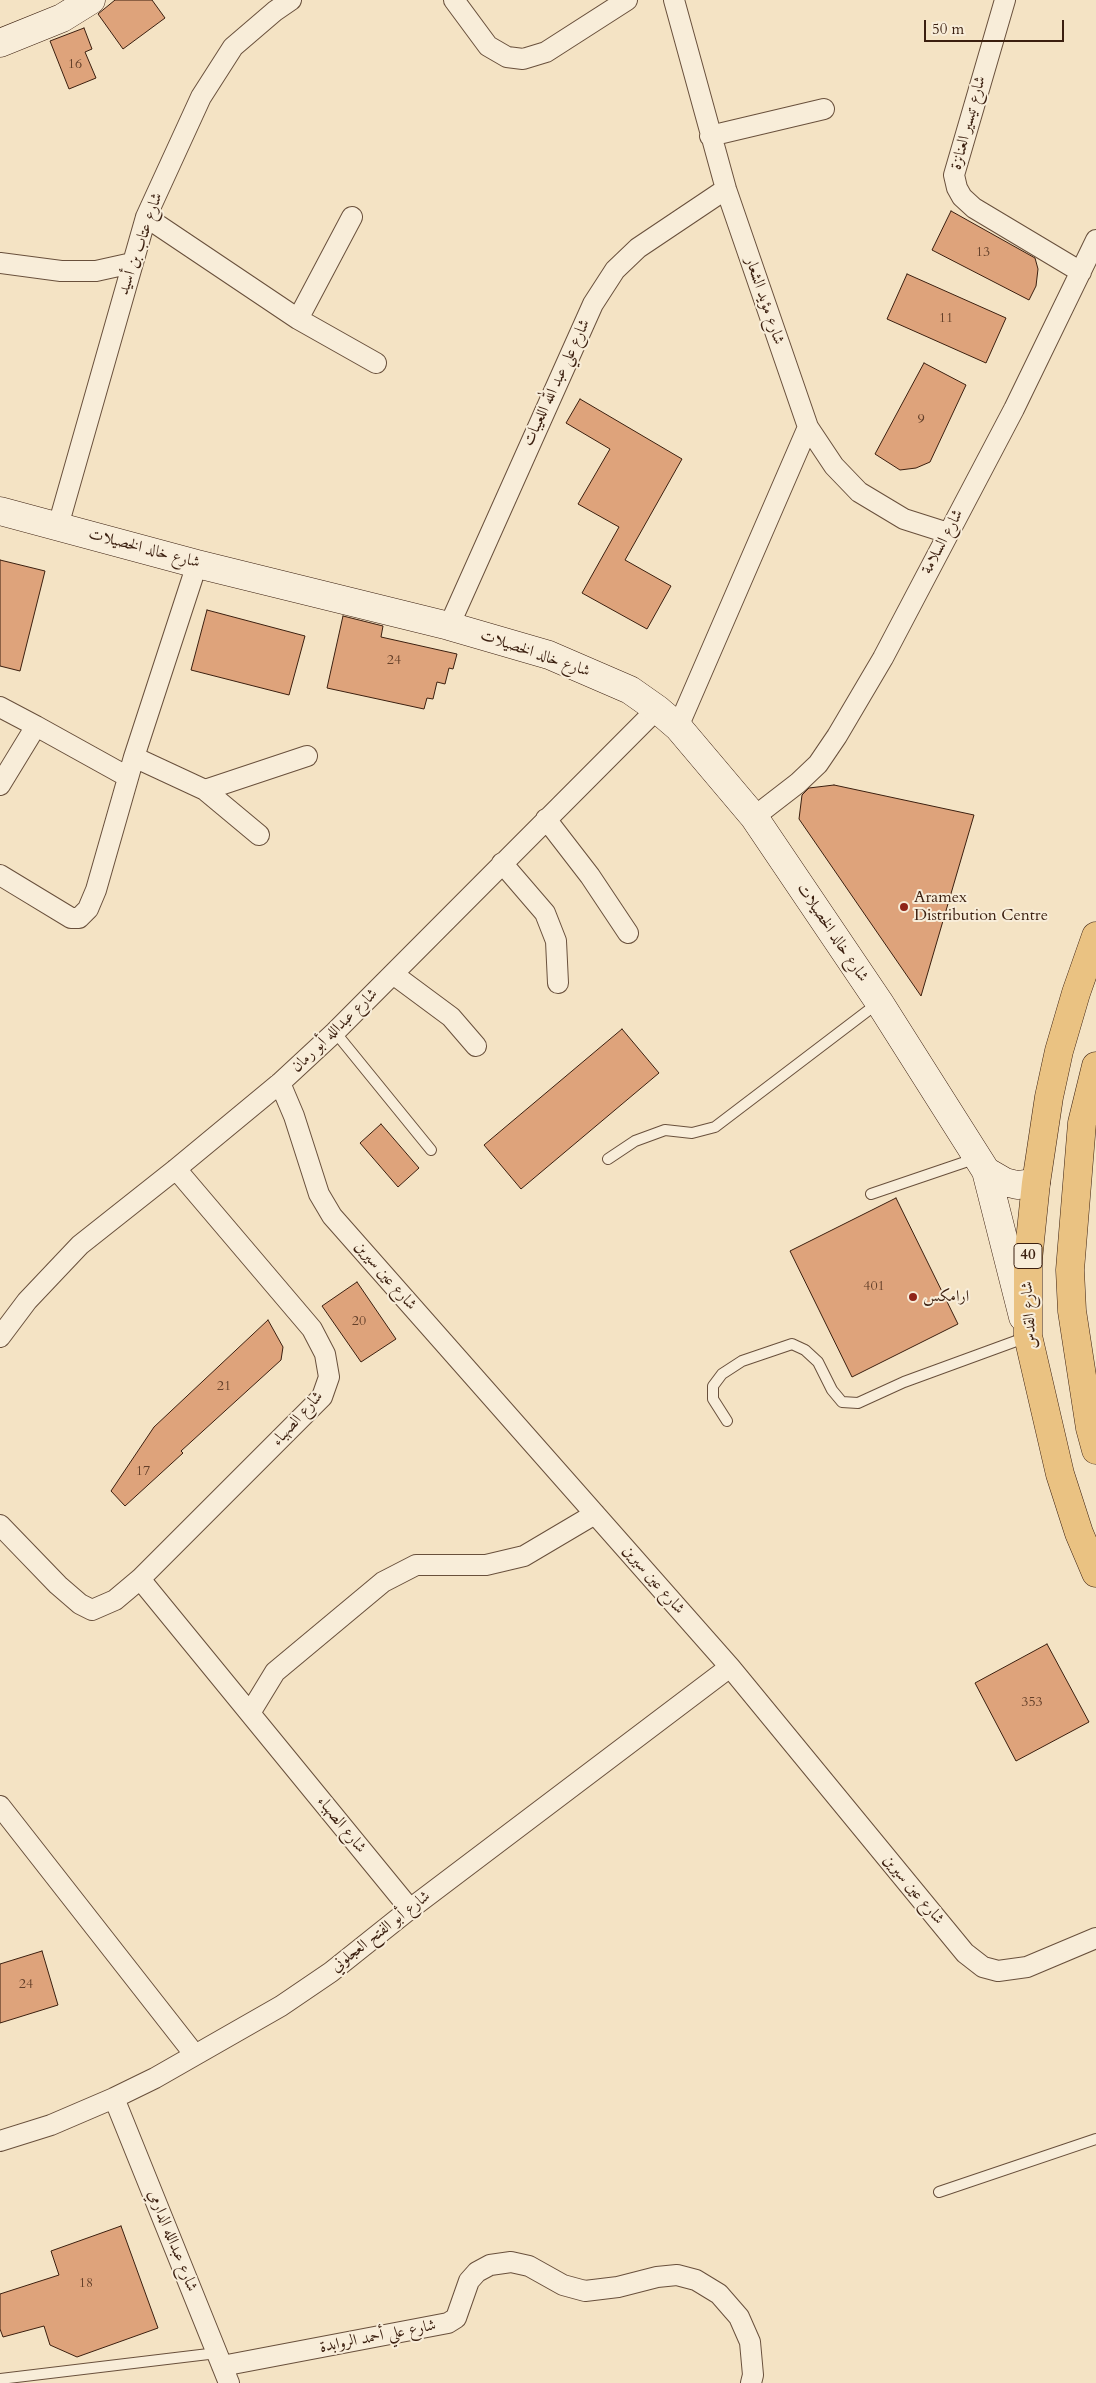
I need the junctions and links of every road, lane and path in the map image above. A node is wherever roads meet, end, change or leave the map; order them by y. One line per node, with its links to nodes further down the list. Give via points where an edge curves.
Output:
1 (92, 0): 7 (street, via 62,18)
2 (291, 0): 11 (street, شارع عتاب بن أسيد, via 233,47 201,97)
3 (454, 0): 4 (street, via 488,46 507,56 524,59 546,52)
4 (627, 0)
5 (674, 0): 9 (street, شارع مؤيد الشعار)
6 (1006, 0): 16 (street, شارع تيسير العنانزة, via 954,175 957,188 974,208)
7 (0, 43)
8 (824, 109): 9 (street)
9 (710, 136): 10 (street, شارع مؤيد الشعار)
10 (726, 189): 19 (street, شارع مؤيد الشعار); 24 (street, شارع علي عبد الله اللعيبات, via 638,248 615,270 593,304)
11 (146, 217): 15 (street, شارع عتاب بن أسيد); 17 (street)
12 (352, 217): 17 (street)
13 (1096, 240): 16 (street, شارع السلامة)
14 (0, 263): 15 (street, via 79,272)
15 (132, 263): 21 (street, شارع عتاب بن أسيد)
16 (1081, 272): 22 (street, شارع السلامة, via 1014,409)
17 (298, 319): 18 (street)
18 (376, 363)
19 (808, 427): 22 (street, شارع مؤيد الشعار, via 834,466 859,492 904,519); 28 (street)
20 (0, 510): 21 (street, شارع خالد الخصيلات)
21 (58, 526): 23 (street, شارع خالد الخصيلات)
22 (948, 533): 34 (street, شارع السلامة, via 883,658 818,764)
23 (197, 564): 24 (street, شارع خالد الخصيلات); 30 (street)
24 (449, 626): 26 (street, شارع خالد الخصيلات, via 549,655 623,687)
25 (0, 707): 27 (street)
26 (658, 709): 28 (street, شارع خالد الخصيلات); 35 (street, شارع عبدالله أبو رمان)
27 (36, 726): 31 (street); 32 (street)
28 (678, 728): 34 (street, شارع خالد الخصيلات)
29 (307, 756): 33 (street)
30 (134, 757): 31 (street); 33 (street)
31 (128, 776): 38 (street, via 96,890 84,915 71,918)
32 (0, 785)
33 (205, 790): 36 (street)
34 (754, 817): 43 (street, شارع خالد الخصيلات)
35 (546, 819): 37 (street, شارع عبدالله أبو رمان); 39 (street)
36 (259, 835)
37 (502, 863): 41 (street, شارع عبدالله أبو رمان); 42 (street, via 545,913 556,941)
38 (0, 875)
39 (628, 932)
40 (1096, 936): 52 (highway, شارع القدس / 40, via 1059,1051)
41 (393, 974): 44 (street, شارع عبدالله أبو رمان); 45 (street, via 451,1017)
42 (558, 983)
43 (878, 1002): 49 (lane, via 715,1127 692,1133 665,1130 634,1141); 50 (street, شارع خالد الخصيلات)
44 (335, 1032): 47 (street, شارع عبدالله أبو رمان); 48 (lane)
45 (476, 1046)
46 (1096, 1066): 57 (highway, via 1082,1123 1083,1155 1070,1270 1090,1428)
47 (280, 1083): 51 (street, شارع عبدالله أبو رمان); 58 (street, شارع عين سيرين, via 319,1194 332,1216)
48 (431, 1150)
49 (608, 1159)
50 (982, 1164): 52 (street, شارع خالد الخصيلات, via 1005,1182 1017,1185); 53 (lane); 54 (street, شارع خالد الخصيلات)
51 (176, 1169): 55 (street, شارع عبدالله أبو رمان, via 80,1245 27,1301); 61 (street, شارع الصهباء, via 312,1329 325,1354 329,1377 322,1397 311,1409)
52 (1036, 1182): 54 (highway, شارع القدس / 40, via 1028,1260)
53 (871, 1194)
54 (1028, 1336): 56 (lane, via 904,1382 858,1403 842,1402 818,1362 792,1344 742,1361 722,1374 714,1386 713,1398); 60 (highway, شارع القدس / 40, via 1060,1474)
55 (0, 1337)
56 (727, 1421)
57 (1096, 1450)
58 (595, 1514): 62 (street, شارع عين سيرين); 63 (street, via 524,1556 486,1565 416,1565 383,1582 275,1672)
59 (0, 1525): 61 (street, شارع الصهباء, via 58,1585 92,1610 115,1600)
60 (1096, 1573)
61 (140, 1579): 63 (street, شارع الصهباء)
62 (730, 1666): 65 (street, شارع أبو الفتح العجلوني); 66 (street, شارع عين سيرين, via 965,1953 984,1967 998,1970 1027,1967)
63 (250, 1713): 65 (street, شارع الصهباء)
64 (0, 1806): 67 (street)
65 (410, 1909): 67 (street, شارع أبو الفتح العجلوني, via 302,1992)
66 (1096, 1938)
67 (195, 2055): 68 (street, شارع أبو الفتح العجلوني)
68 (114, 2098): 70 (street, شارع أبو الفتح العجلوني, via 51,2125); 72 (street, شارع عبدالله الدارمي)
69 (1096, 2139): 71 (lane)
70 (0, 2141)
71 (938, 2192)
72 (223, 2367): 73 (lane); 74 (street, شارع علي أحمد الروابدة, via 448,2323 456,2318 469,2281 477,2272 490,2265 511,2262 530,2266 563,2285 585,2291 618,2288 677,2275 696,2280 718,2294 739,2317 750,2342)
73 (0, 2379)
74 (751, 2383)

